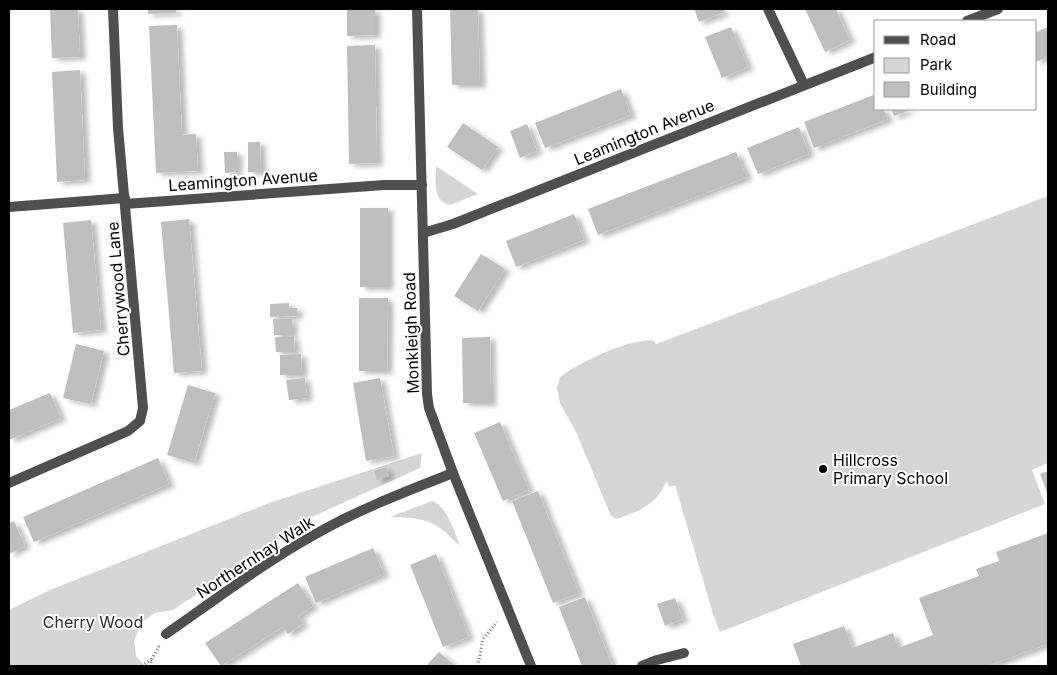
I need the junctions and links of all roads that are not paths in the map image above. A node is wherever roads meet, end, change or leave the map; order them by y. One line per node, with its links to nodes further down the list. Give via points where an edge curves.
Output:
1 (113, 9): 9 (street, Cherrywood Lane)
2 (417, 9): 8 (street, Monkleigh Road)
3 (768, 9): 7 (street)
4 (998, 9): 5 (street)
5 (969, 20)
6 (874, 58): 7 (street, Leamington Avenue)
7 (804, 85): 11 (street, Leamington Avenue)
8 (422, 185): 9 (street, Leamington Avenue); 11 (street, Monkleigh Road)
9 (125, 201): 10 (street, Leamington Avenue); 13 (street, Cherrywood Lane, via 143,408 140,420 128,431)
10 (9, 207)
11 (424, 233): 12 (street, Monkleigh Road, via 427,394)
12 (453, 473): 14 (street, Northernhay Walk, via 316,534 281,554); 16 (street, Monkleigh Road)
13 (9, 484)
14 (166, 634)
15 (684, 653): 17 (street)
16 (531, 666)
17 (642, 666)

